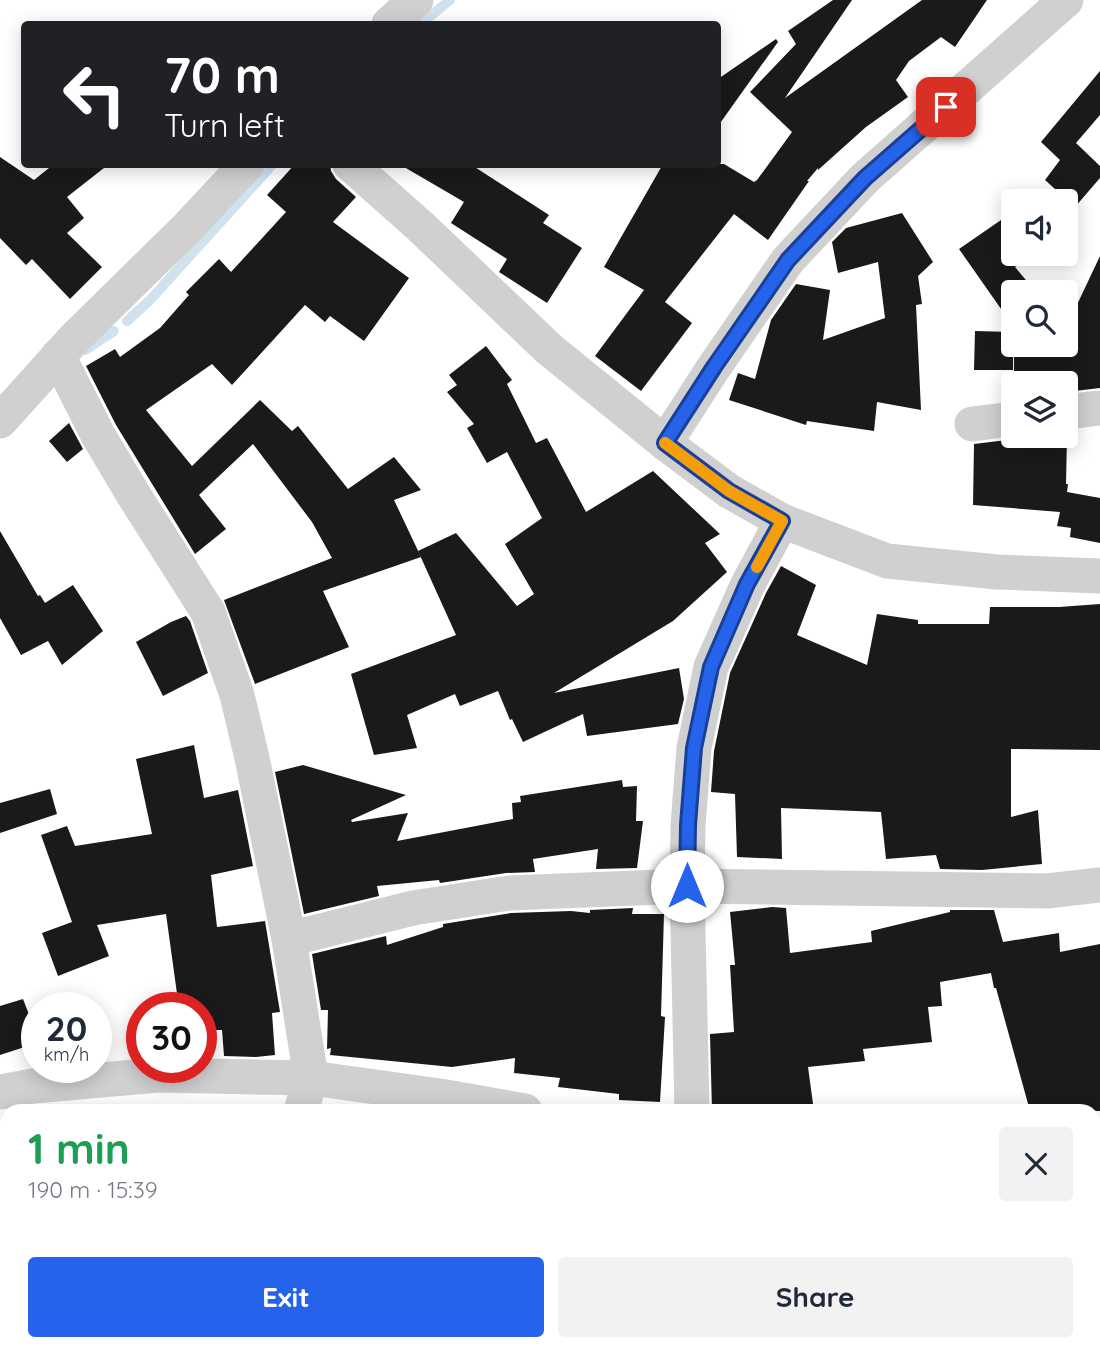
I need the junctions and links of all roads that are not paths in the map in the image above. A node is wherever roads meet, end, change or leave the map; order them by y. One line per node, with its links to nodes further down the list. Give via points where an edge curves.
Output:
1 (416, 0): 3 (street)
2 (1066, 0): 12 (street, via 865,178 788,260)
3 (392, 21)
4 (243, 168): 6 (street)
5 (355, 168): 12 (street, via 549,349)
6 (58, 356): 10 (street); 17 (street, via 98,436 208,612 237,695)
7 (1100, 408): 8 (street)
8 (1078, 411)
9 (1001, 420): 11 (street)
10 (0, 421)
11 (972, 424)
12 (665, 443): 13 (street, via 729,491)
13 (782, 521): 14 (street, via 887,562); 16 (street, via 747,584 711,667 694,748)
14 (1100, 576)
15 (1100, 885): 16 (street, via 1046,891)
16 (687, 886): 17 (street, via 509,892 413,908); 22 (street)
17 (289, 939): 18 (street)
18 (311, 1078): 19 (street, via 158,1075); 20 (street); 21 (street)
19 (0, 1092)
20 (303, 1104)
21 (485, 1104)
22 (692, 1104)

